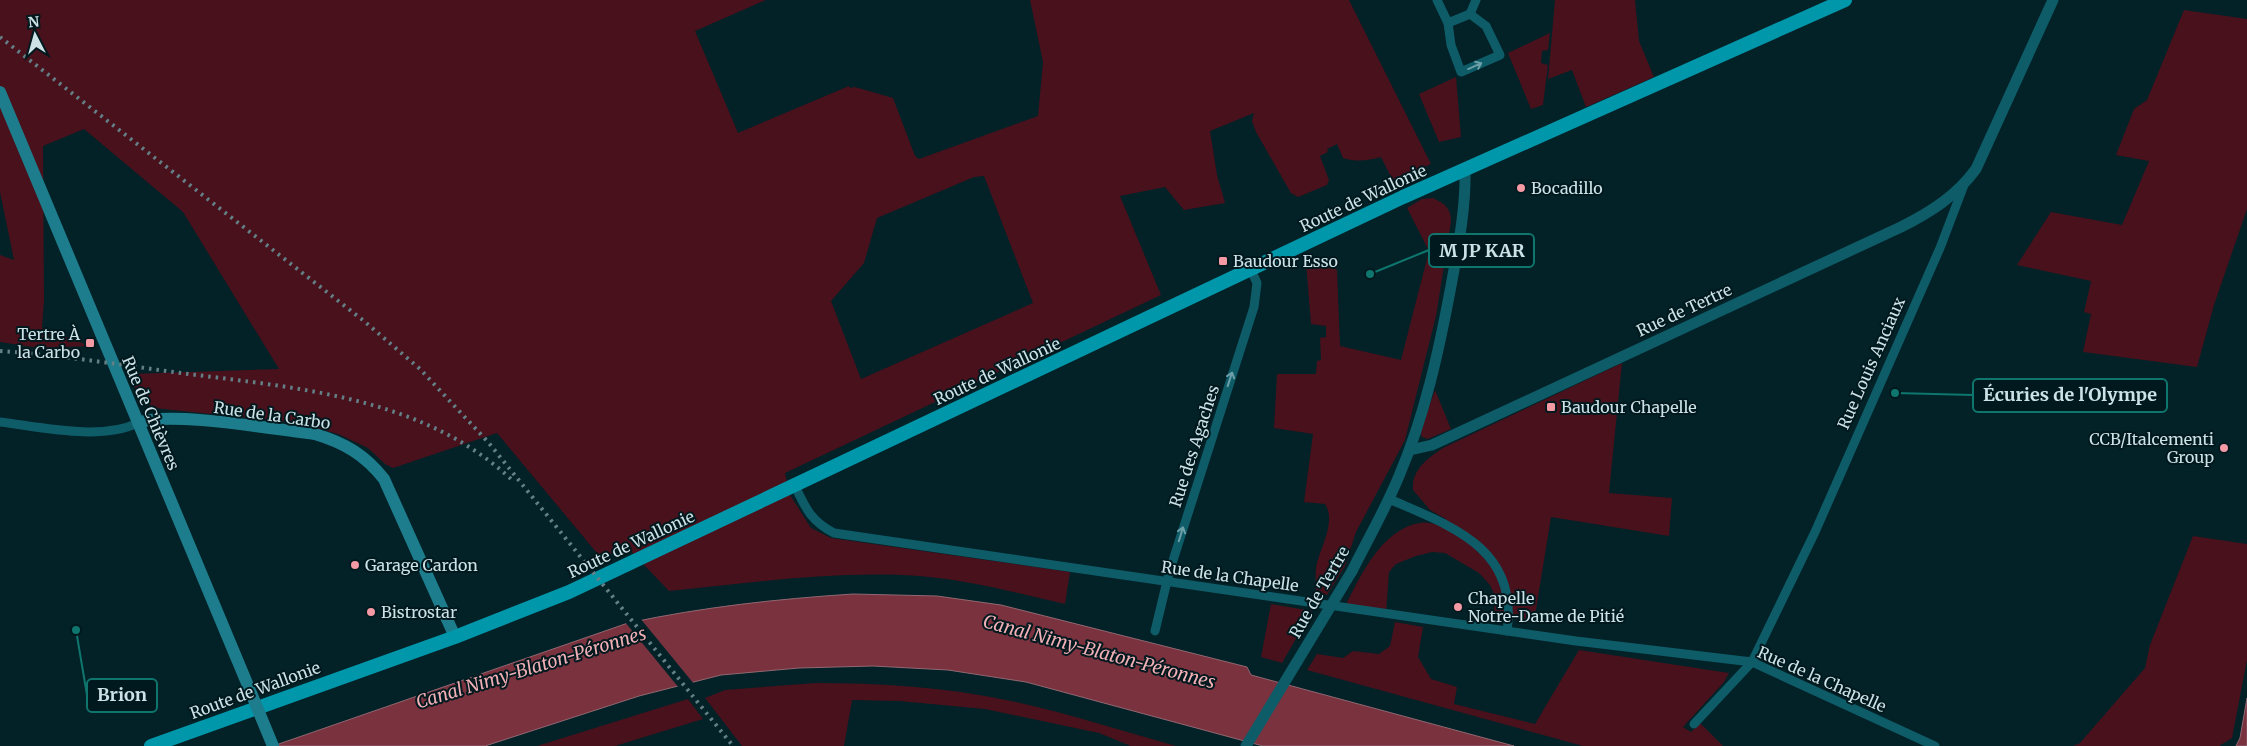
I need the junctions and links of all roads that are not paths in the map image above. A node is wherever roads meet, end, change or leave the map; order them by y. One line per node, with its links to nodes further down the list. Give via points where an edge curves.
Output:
1 (1437, 0): 6 (street)
2 (1476, 0): 5 (street)
3 (1845, 0): 8 (main road, Route de Wallonie)
4 (2053, 0): 9 (street, Rue Louis Anciaux, via 1976,169)
5 (1470, 14): 6 (street); 6 (street, one-way to 5, via 1451,45 1461,72 1500,55 1486,26)
6 (1448, 23)
7 (0, 92): 12 (main road, Rue de Chièvres)
8 (1465, 169): 10 (main road, Route de Wallonie); 13 (street, Rue de Tertre, via 1466,202 1443,330)
9 (1964, 185): 13 (street, Rue de Tertre, via 1936,208 1901,227 1439,442); 20 (street, Rue Louis Anciaux, via 1940,248 1815,532)
10 (1251, 270): 14 (main road, Route de Wallonie); 16 (street, Rue des Agaches, one-way to 10, via 1254,307 1257,283)
11 (0, 422): 12 (street, Rue de la Carbo, via 88,431 130,427)
12 (138, 423): 19 (main road, Rue de la Carbo, via 147,419 176,419 315,434 355,450 384,480); 23 (main road, Rue de Chièvres, bridge)
13 (1410, 450): 15 (street, Rue de Tertre)
14 (795, 486): 16 (street, Rue de la Chapelle, via 818,524 834,533); 19 (main road, Route de Wallonie, via 578,588)
15 (1389, 499): 17 (street, via 1450,526 1488,555 1506,587 1509,605); 24 (street, Rue de Tertre, bridge, via 1352,571)
16 (1168, 582): 17 (street, Rue de la Chapelle); 18 (street, Rue des Agaches)
17 (1507, 631): 20 (street, Rue de la Chapelle)
18 (1155, 632)
19 (455, 637): 22 (main road, Route de Wallonie)
20 (1752, 662): 21 (street, Rue Louis Anciaux); 25 (street, Rue de la Chapelle)
21 (1694, 724)
22 (152, 746)
23 (273, 746)
24 (1246, 746)
25 (1935, 746)

